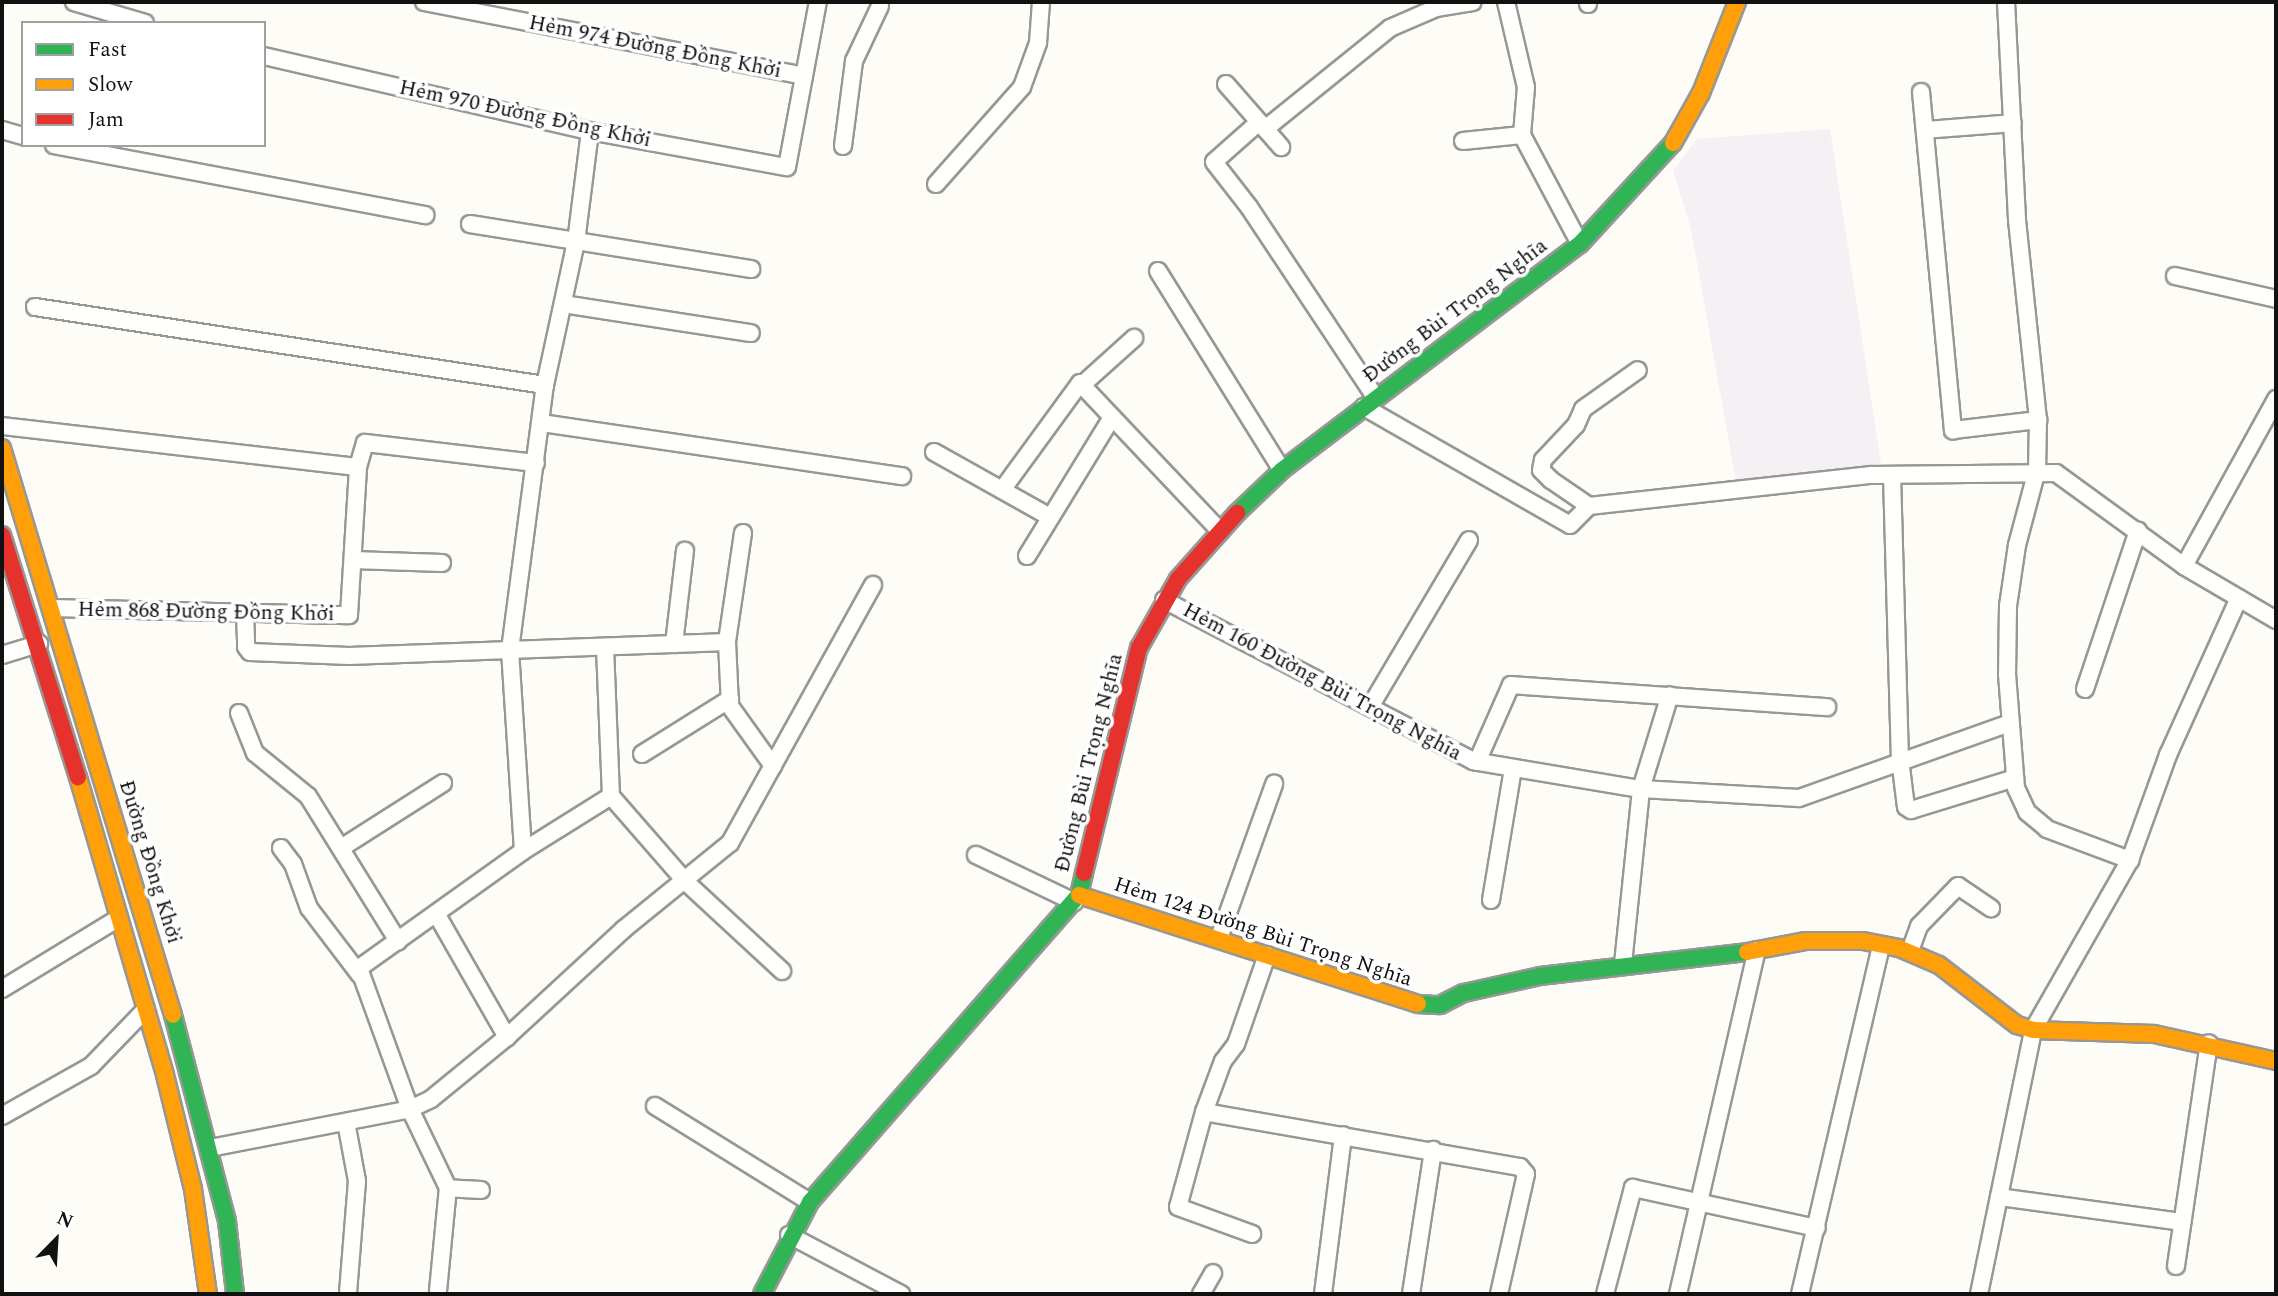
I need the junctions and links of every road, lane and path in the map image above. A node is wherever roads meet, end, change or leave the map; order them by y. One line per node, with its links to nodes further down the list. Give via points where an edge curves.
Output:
1 (74, 2): 10 (street)
2 (424, 2): 12 (street, Hẻm 974 Đường Đồng Khởi)
3 (818, 2): 12 (street)
4 (1041, 2): 26 (street, via 1038,43 1022,87)
5 (1473, 2): 16 (street, via 1436,8 1390,27)
6 (1506, 2): 21 (street, via 1526,87)
7 (1737, 2): 30 (street, Đường Bùi Trọng Nghĩa, via 1701,93 1671,147)
8 (2006, 2): 15 (street)
9 (877, 3): 23 (street, via 854,61)
10 (138, 21)
11 (266, 56): 19 (street, Hẻm 970 Đường Đồng Khởi)
12 (804, 76): 19 (street, Hẻm 970 Đường Đồng Khởi, via 787,167)
13 (1226, 84): 16 (street)
14 (1921, 92): 18 (street)
15 (2013, 123): 18 (street); 45 (street, via 2017,220)
16 (1262, 125): 25 (street); 42 (street, via 1214,162 1249,207)
17 (2, 130): 20 (street)
18 (1924, 130): 45 (street, via 1953,430)
19 (590, 131): 29 (street)
20 (21, 135)
21 (1522, 135): 22 (street); 30 (street)
22 (1463, 141)
23 (843, 146)
24 (65, 147): 27 (street)
25 (1281, 147)
26 (936, 184)
27 (425, 215)
28 (470, 224): 29 (street)
29 (576, 242): 31 (street); 35 (street)
30 (1580, 244): 42 (street, Đường Bùi Trọng Nghĩa)
31 (751, 269)
32 (1158, 271): 52 (street)
33 (2175, 276): 34 (street)
34 (2276, 299)
35 (563, 304): 37 (street); 41 (street)
36 (35, 307): 41 (street)
37 (751, 333)
38 (1134, 338): 40 (street)
39 (1638, 370): 57 (street, via 1583,409 1576,425 1542,460 1541,470 1551,480)
40 (1083, 384): 44 (street); 56 (street, via 1077,383)
41 (545, 385): 46 (street)
42 (1370, 402): 52 (street, Đường Bùi Trọng Nghĩa); 57 (street, via 1566,525)
43 (2275, 404): 68 (street)
44 (1111, 419): 58 (street); 59 (street)
45 (2038, 420): 53 (street)
46 (542, 423): 50 (street); 55 (street)
47 (2, 426): 51 (street)
48 (2, 448): 72 (street, Đường Đồng Khởi)
49 (934, 452): 56 (street)
50 (536, 463): 51 (street, via 374,441 360,451); 80 (street)
51 (358, 467): 66 (street, Hẻm 868 Đường Đồng Khởi)
52 (1282, 470): 59 (street, Đường Bùi Trọng Nghĩa)
53 (2037, 470): 54 (street); 60 (street, via 2056,472 2081,486); 88 (street, via 2017,545 2008,606)
54 (1892, 475): 57 (street); 90 (street)
55 (902, 477)
56 (1002, 490): 58 (street)
57 (1589, 506)
58 (1051, 517): 65 (street)
59 (1219, 530): 71 (street, Đường Bùi Trọng Nghĩa)
60 (2138, 531): 68 (street); 82 (street)
61 (743, 533): 76 (street)
62 (2, 534): 77 (street)
63 (1469, 540): 85 (street)
64 (685, 551): 78 (street)
65 (1027, 556)
66 (353, 560): 67 (street); 73 (street, Hẻm 868 Đường Đồng Khởi, via 349,615)
67 (442, 563)
68 (2184, 566): 70 (street)
69 (873, 585): 92 (street)
70 (2239, 597): 74 (street); 103 (street, via 2168,755)
71 (1164, 600): 85 (street, Hẻm 160 Đường Bùi Trọng Nghĩa); 105 (street, Đường Bùi Trọng Nghĩa, via 1139,648)
72 (52, 608): 73 (street, Hẻm 868 Đường Đồng Khởi); 75 (street, Đường Đồng Khởi)
73 (245, 612): 80 (street, via 250,652 349,656)
74 (2276, 620)
75 (62, 639): 77 (street); 131 (street, Đường Đồng Khởi)
76 (727, 642): 78 (street); 84 (street)
77 (39, 644): 81 (street); 109 (street)
78 (674, 644): 79 (street)
79 (606, 647): 80 (street); 98 (street)
80 (510, 650): 101 (street)
81 (2, 655)
82 (2085, 690)
83 (1670, 695): 86 (street); 91 (street, via 1511,685); 97 (street)
84 (730, 699): 89 (street); 92 (street)
85 (1370, 707): 91 (street, Hẻm 160 Đường Bùi Trọng Nghĩa)
86 (1827, 707)
87 (239, 713): 100 (street, via 255,753 308,796)
88 (2010, 723): 90 (street, Hẻm 160 Đường Bùi Trọng Nghĩa); 94 (street)
89 (642, 754)
90 (1900, 759): 94 (street, via 1906,807 1911,810); 97 (street, Hẻm 160 Đường Bùi Trọng Nghĩa, via 1799,798)
91 (1477, 762): 93 (street, Hẻm 160 Đường Bùi Trọng Nghĩa)
92 (774, 766): 104 (street, via 730,843)
93 (1513, 768): 97 (street, Hẻm 160 Đường Bùi Trọng Nghĩa); 106 (street)
94 (2015, 778): 103 (street, via 2027,812 2047,829)
95 (443, 783): 100 (street)
96 (1274, 784): 110 (street)
97 (1641, 789): 116 (street)
98 (611, 796): 101 (street); 104 (street)
99 (281, 848): 118 (street, via 293,864 309,908)
100 (341, 848): 111 (street)
101 (523, 851): 108 (street)
102 (976, 855): 105 (street)
103 (2130, 860): 121 (street)
104 (686, 882): 117 (street); 122 (street, via 624,929)
105 (1076, 899): 110 (street, Hẻm 124 Đường Bùi Trọng Nghĩa); 136 (street, Đường Bùi Trọng Nghĩa)
106 (1491, 900)
107 (1991, 908): 114 (street, via 1958,886 1919,926)
108 (437, 915): 111 (street); 122 (street)
109 (118, 918): 119 (street); 120 (street)
110 (1219, 938): 115 (street, Hẻm 124 Đường Bùi Trọng Nghĩa)
111 (398, 941): 118 (street, via 363,962)
112 (1881, 945): 113 (street, Hẻm 124 Đường Bùi Trọng Nghĩa, via 1805,941); 114 (street, Hẻm 124 Đường Bùi Trọng Nghĩa); 139 (street)
113 (1757, 950): 116 (street, Hẻm 124 Đường Bùi Trọng Nghĩa); 137 (street)
114 (1910, 951): 121 (street, Hẻm 124 Đường Bùi Trọng Nghĩa, via 1939,965 2017,1025)
115 (1267, 955): 116 (street, Hẻm 124 Đường Bùi Trọng Nghĩa, via 1422,1005 1440,1005 1464,993 1541,976); 127 (street, via 1236,1044 1223,1061)
116 (1623, 964)
117 (782, 971)
118 (360, 975): 126 (street)
119 (2, 989)
120 (146, 1009): 128 (street, via 90,1066); 145 (street, via 193,1189)
121 (2033, 1030): 123 (street, via 2154,1034); 135 (street)
122 (507, 1037): 126 (street, via 430,1099)
123 (2209, 1043): 124 (street); 138 (street)
124 (2276, 1061)
125 (655, 1105): 136 (street)
126 (410, 1109): 129 (street); 133 (street)
127 (1204, 1112): 130 (street); 140 (street, via 1178,1205)
128 (2, 1116)
129 (346, 1122): 131 (street); 147 (street, via 357,1181)
130 (1343, 1135): 132 (street); 151 (street)
131 (210, 1148): 146 (street, Đường Đồng Khởi, via 227,1221)
132 (1433, 1150): 152 (street); 153 (street, via 1525,1171)
133 (448, 1188): 134 (street); 144 (street)
134 (481, 1191)
135 (1999, 1197): 138 (street); 157 (street)
136 (810, 1202): 141 (street, Đường Bùi Trọng Nghĩa)
137 (1699, 1202): 139 (street); 154 (street, via 1630,1189); 155 (street)
138 (2182, 1222): 142 (street)
139 (1816, 1228): 156 (street)
140 (1252, 1234)
141 (789, 1235): 148 (street, Đường Bùi Trọng Nghĩa); 149 (street)
142 (2176, 1266)
143 (1213, 1273): 150 (street)
144 (438, 1291)
145 (208, 1294)
146 (235, 1294)
147 (348, 1294)
148 (762, 1294)
149 (901, 1294)
150 (1201, 1294)
151 (1323, 1294)
152 (1411, 1294)
153 (1499, 1294)
154 (1605, 1294)
155 (1678, 1294)
156 (1800, 1294)
157 (1979, 1294)

